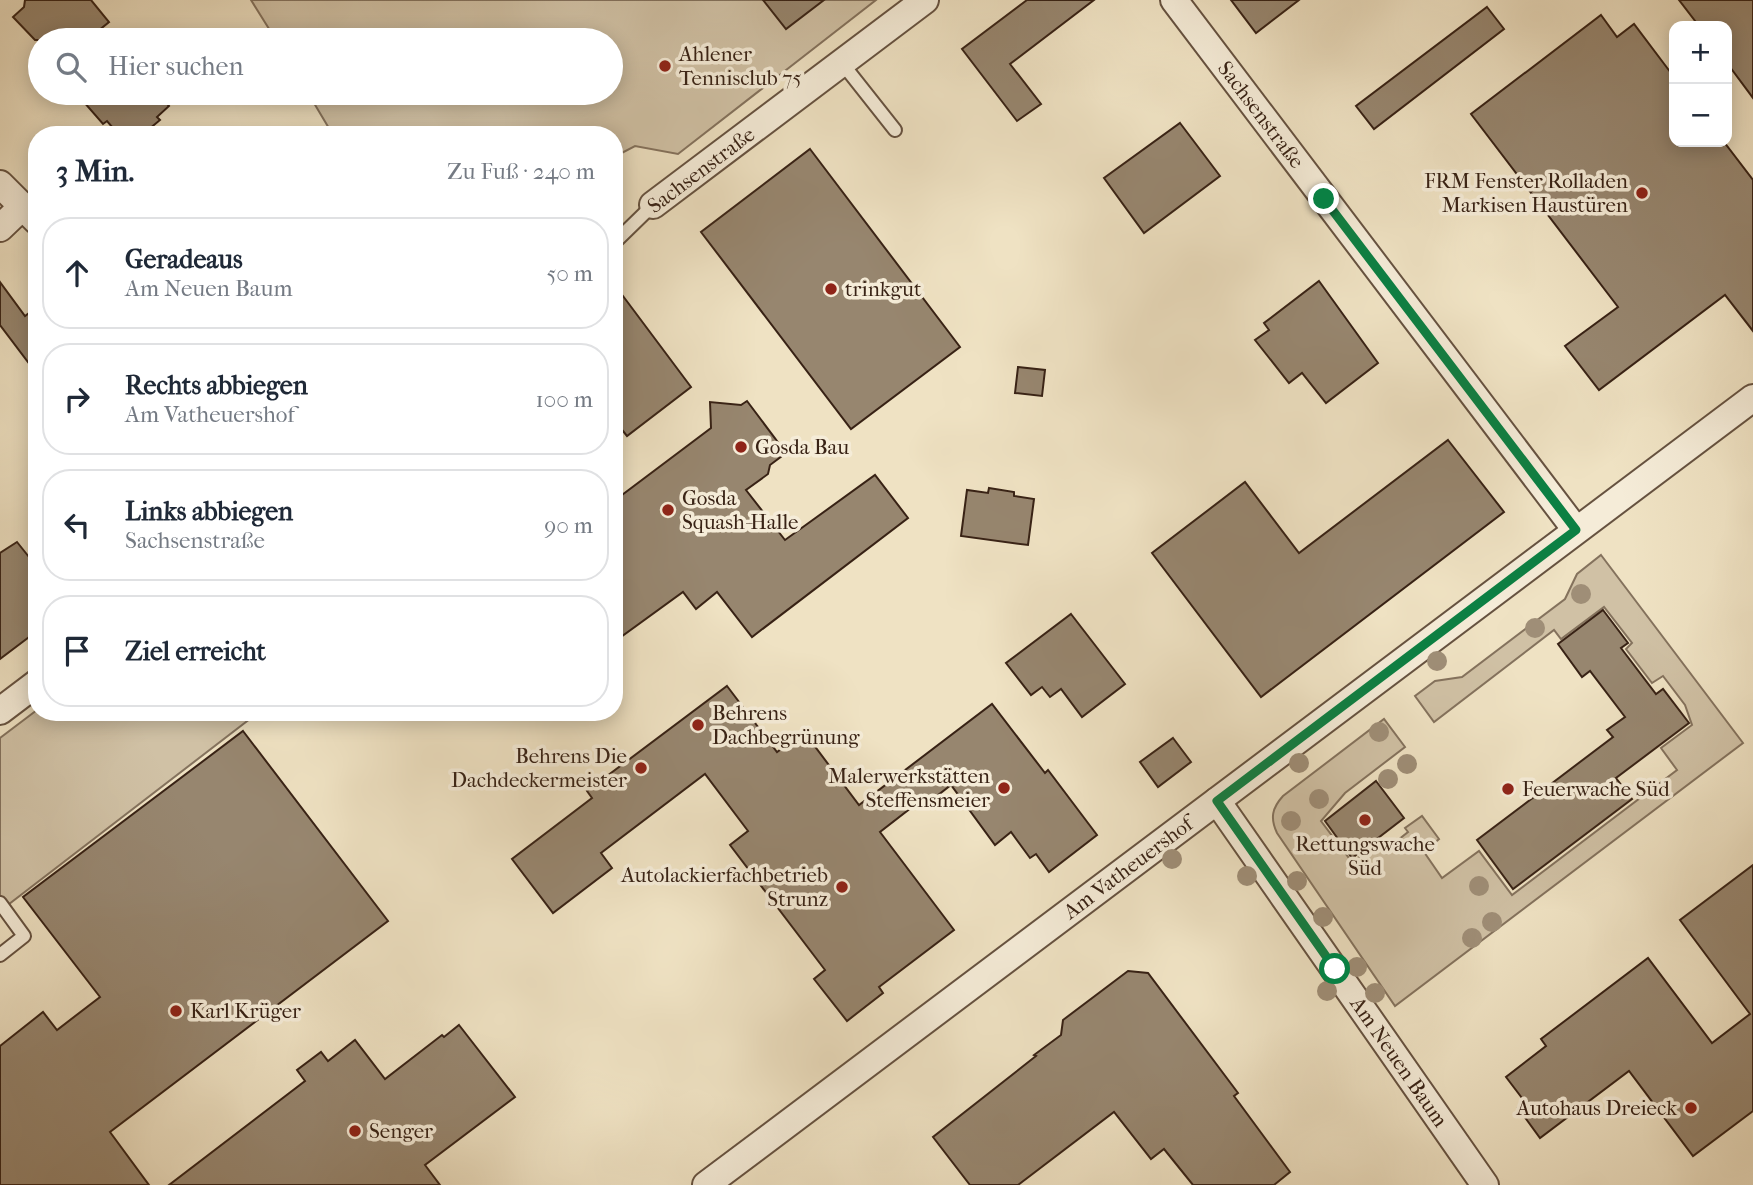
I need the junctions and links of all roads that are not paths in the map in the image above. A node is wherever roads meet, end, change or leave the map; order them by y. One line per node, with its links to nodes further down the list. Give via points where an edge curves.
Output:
1 (925, 0): 3 (street, Sachsenstraße)
2 (1174, 0): 12 (street, Sachsenstraße)
3 (842, 63): 4 (lane); 6 (street, Sachsenstraße)
4 (895, 130)
5 (0, 184): 7 (street)
6 (653, 205): 10 (lane, Sachsenstraße)
7 (28, 212)
8 (28, 215): 9 (street)
9 (0, 228)
10 (623, 234)
11 (1753, 398): 12 (street, Am Vatheuershof)
12 (1576, 530): 15 (street, Am Vatheuershof)
13 (28, 690): 14 (street)
14 (0, 712)
15 (1217, 801): 18 (street, Am Vatheuershof); 19 (street, Am Neuen Baum)
16 (0, 903): 17 (lane, via 24,936)
17 (0, 955)
18 (706, 1185)
19 (1485, 1185)

